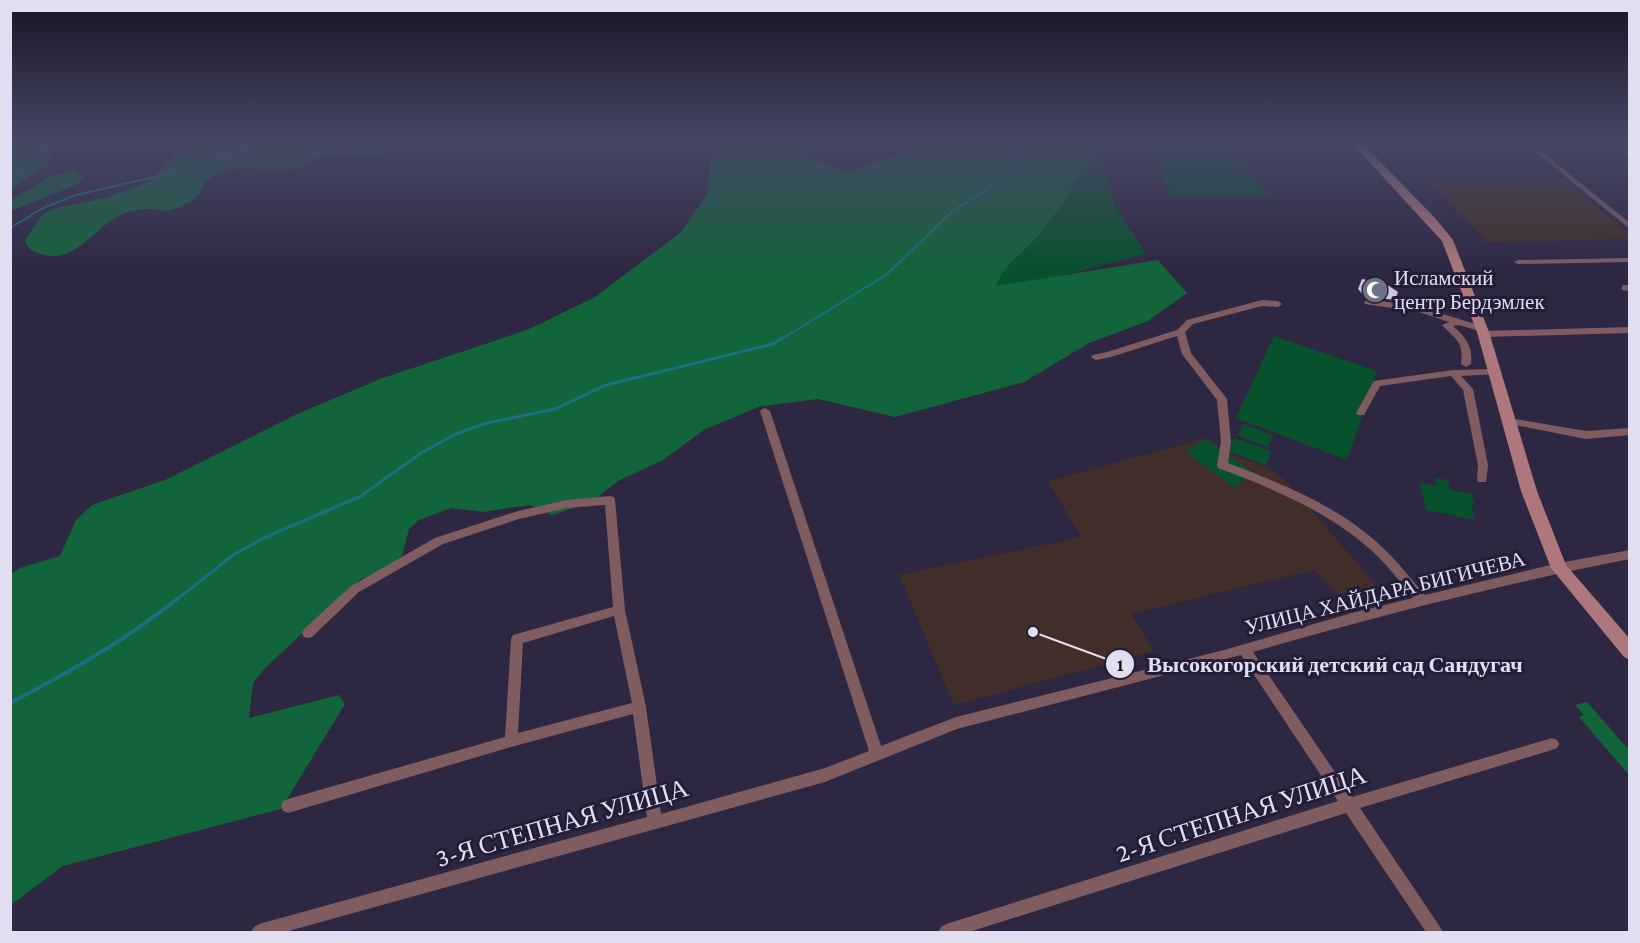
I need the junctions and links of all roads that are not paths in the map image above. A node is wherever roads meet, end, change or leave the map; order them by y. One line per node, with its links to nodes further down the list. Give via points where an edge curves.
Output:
1 (1398, 185): 11 (street, via 1447,240)
2 (1578, 185): 3 (street)
3 (1629, 227)
4 (1629, 260): 5 (street)
5 (1518, 262)
6 (1368, 302): 8 (street, via 1420,310)
7 (1278, 304): 10 (street, via 1262,303 1190,322)
8 (1459, 322): 11 (street); 13 (street, via 1446,325 1465,340)
9 (1629, 330): 11 (street)
10 (1180, 332): 12 (street); 23 (street, via 1187,354 1222,399 1226,442 1222,465 1266,481 1338,520 1376,548)
11 (1483, 332): 14 (street)
12 (1096, 357)
13 (1466, 363)
14 (1494, 372): 15 (street); 18 (street)
15 (1453, 373): 17 (street, via 1377,383); 20 (street, via 1467,389 1483,465)
16 (765, 411): 31 (street)
17 (1361, 413)
18 (1509, 421): 19 (street, via 1586,435); 22 (street, via 1529,491)
19 (1629, 431)
20 (1482, 479)
21 (1629, 554): 22 (street, УЛИЦА ХАЙДАРА БИГИЧЕВА)
22 (1558, 568): 23 (street, УЛИЦА ХАЙДАРА БИГИЧЕВА); 27 (street)
23 (1423, 601): 26 (street, УЛИЦА ХАЙДАРА БИГИЧЕВА)
24 (619, 610): 25 (street, via 610,500 518,515 439,541 355,589); 28 (street); 29 (street, via 517,639)
25 (308, 633)
26 (1244, 649): 31 (street, УЛИЦА ХАЙДАРА БИГИЧЕВА, via 956,723); 32 (street)
27 (1629, 652)
28 (639, 707): 29 (street); 34 (street)
29 (511, 741): 33 (street)
30 (1552, 744): 32 (street, 2-Я СТЕПНАЯ УЛИЦА)
31 (877, 755): 34 (street, 3-Я СТЕПНАЯ УЛИЦА, via 825,775)
32 (1348, 804): 36 (street, 2-Я СТЕПНАЯ УЛИЦА); 37 (street)
33 (288, 806)
34 (655, 822): 35 (street, 3-Я СТЕПНАЯ УЛИЦА)
35 (259, 933)
36 (946, 933)
37 (1435, 933)

